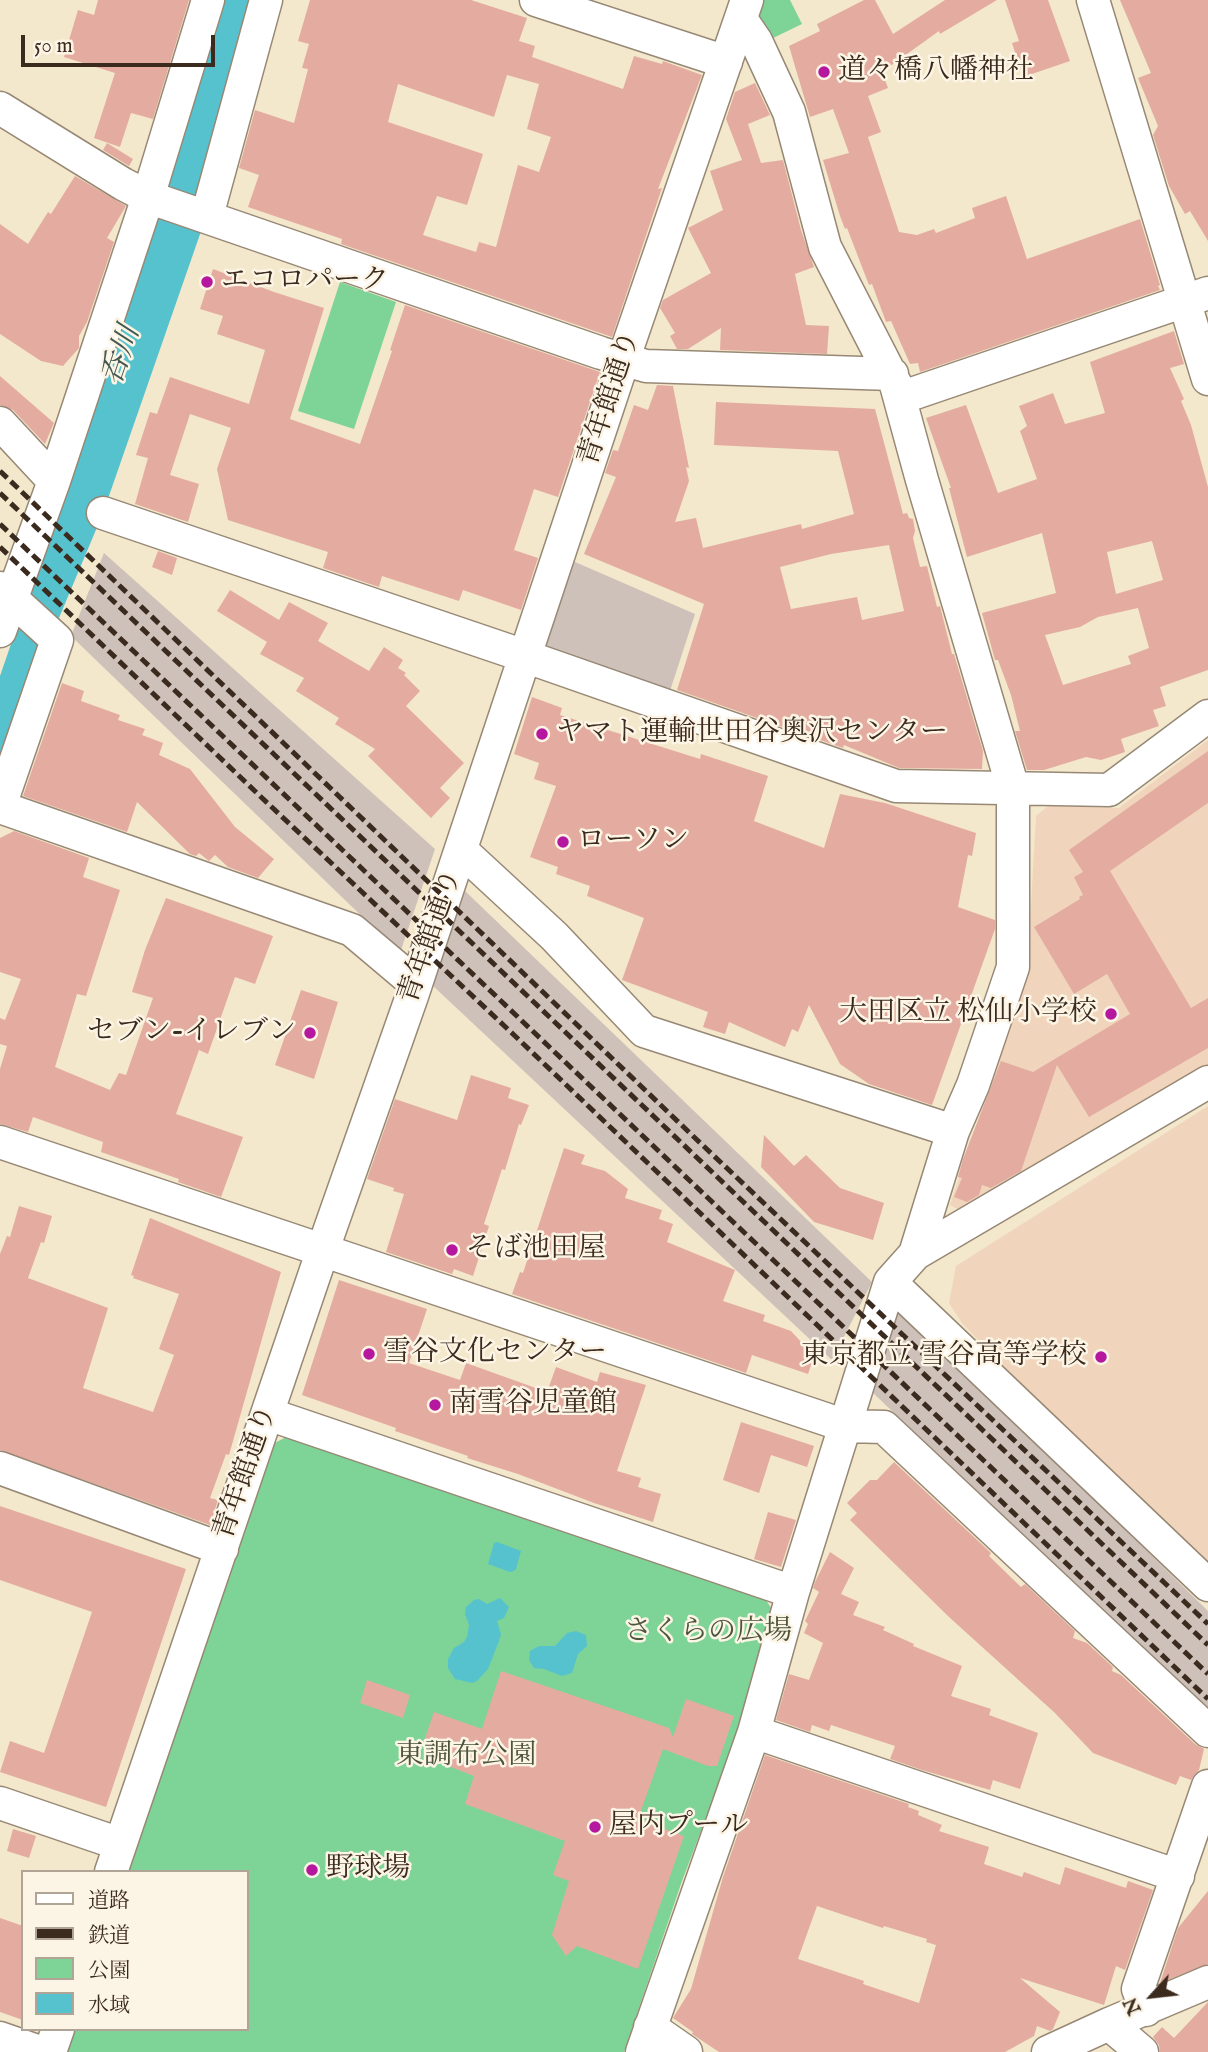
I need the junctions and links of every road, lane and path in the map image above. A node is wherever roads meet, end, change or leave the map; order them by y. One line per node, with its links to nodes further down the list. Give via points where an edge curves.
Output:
1 (208, 0): 8 (street)
2 (266, 0): 9 (street)
3 (1093, 0): 10 (street)
4 (539, 1): 6 (street)
5 (744, 9): 6 (street, 青年館通り); 13 (street, via 789,112 825,247)
6 (726, 62): 11 (street, 青年館通り)
7 (0, 108): 8 (street)
8 (148, 197): 9 (street); 15 (street)
9 (208, 211): 11 (street)
10 (1196, 296): 12 (street); 13 (street)
11 (625, 359): 13 (street, via 646,366); 19 (street, 青年館通り)
12 (1208, 379)
13 (896, 386): 21 (street)
14 (0, 423): 15 (street)
15 (54, 481): 17 (street)
16 (103, 513): 19 (street)
17 (6, 593): 18 (street); 22 (street, via 57,640)
18 (0, 631)
19 (527, 657): 21 (street, via 896,786); 23 (street, 青年館通り)
20 (1208, 716): 21 (street, via 1109,790)
21 (1013, 788): 26 (street, via 1013,967)
22 (0, 806): 24 (street, via 352,930)
23 (461, 850): 24 (street, 青年館通り); 26 (street, via 554,936 643,1031)
24 (416, 984): 28 (street, 青年館通り)
25 (1208, 1082): 29 (street)
26 (953, 1131): 29 (street)
27 (0, 1142): 28 (street)
28 (323, 1251): 31 (street, 青年館通り); 32 (street)
29 (915, 1254): 30 (street)
30 (890, 1282): 32 (street); 35 (street)
31 (268, 1414): 34 (street, 青年館通り); 36 (street)
32 (846, 1426): 36 (street); 37 (street, via 884,1427)
33 (0, 1468): 34 (street)
34 (222, 1549): 41 (street, 青年館通り)
35 (1208, 1586)
36 (793, 1592): 38 (street)
37 (1208, 1731)
38 (754, 1732): 42 (street); 48 (street)
39 (1208, 1786): 42 (street)
40 (0, 1803): 41 (street)
41 (116, 1858)
42 (1178, 1876): 44 (street, via 1138,1989)
43 (1208, 1982): 44 (street)
44 (1146, 2010): 45 (street)
45 (1109, 2024): 52 (street); 53 (street)
46 (57, 2031): 50 (street)
47 (0, 2038): 49 (street)
48 (646, 2040): 51 (street)
49 (40, 2052)
50 (50, 2052)
51 (686, 2052)
52 (1048, 2052)
53 (1142, 2052)

